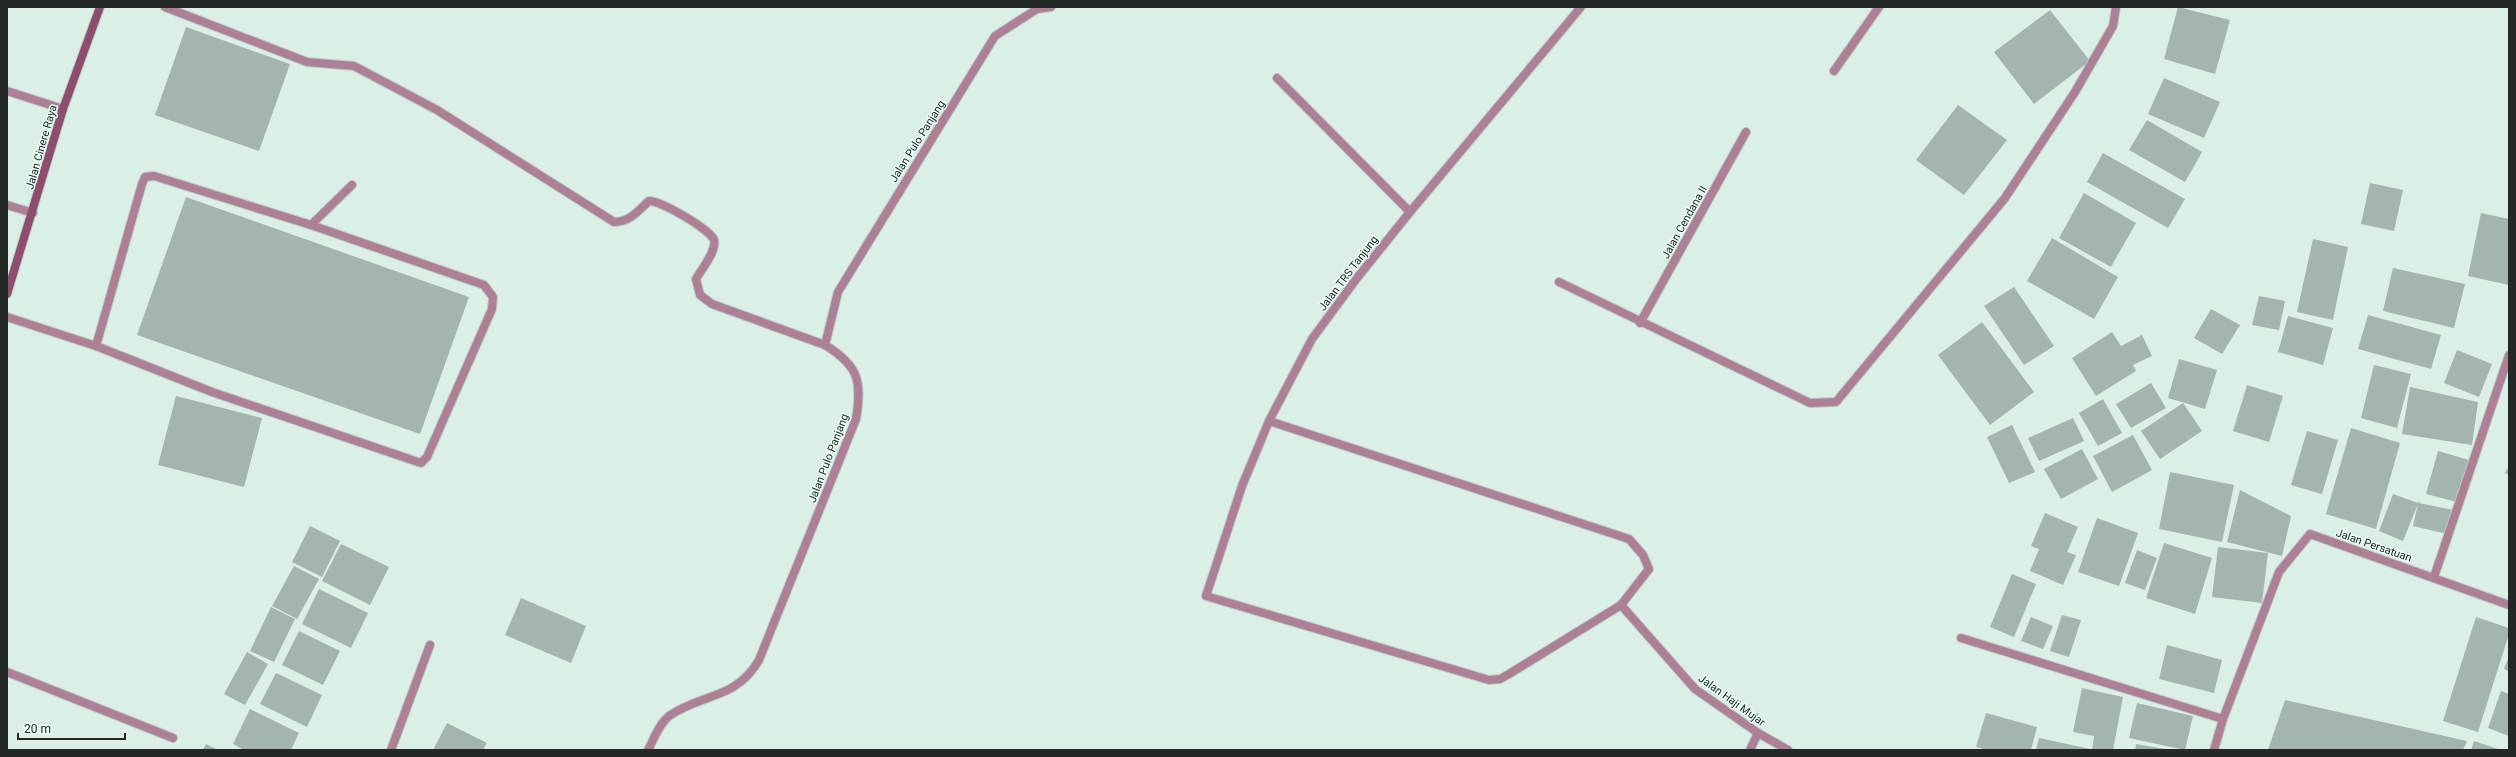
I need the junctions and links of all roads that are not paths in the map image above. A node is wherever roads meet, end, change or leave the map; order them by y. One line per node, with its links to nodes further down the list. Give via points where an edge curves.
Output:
1 (100, 7): 10 (main road, Jalan Cinere Raya)
2 (165, 7): 21 (street, via 307,62 354,66 437,110 614,222 622,222 631,217 649,201 661,203 707,231 714,240 714,248 696,280 700,295 712,304)
3 (1051, 7): 21 (street, Jalan Pulo Panjang, via 1037,9 995,36 838,292)
4 (1581, 7): 14 (street, Jalan TRS Tanjung)
5 (1879, 7): 7 (street)
6 (2116, 7): 20 (street, via 2113,26 2075,92 2005,198 1836,402 1810,403)
7 (1834, 71)
8 (1277, 78): 14 (street)
9 (7, 91): 10 (street)
10 (63, 109): 15 (main road, Jalan Cinere Raya)
11 (1746, 132): 20 (street, Jalan Cendana II)
12 (352, 185): 16 (street)
13 (7, 205): 15 (street)
14 (1410, 212): 24 (street, Jalan TRS Tanjung, via 1312,339)
15 (33, 213): 18 (main road, Jalan Cinere Raya)
16 (312, 225): 22 (street, via 154,176 145,177); 22 (street, via 484,285 493,297 492,309 427,457 421,463 212,392)
17 (1559, 282): 20 (street)
18 (7, 294)
19 (7, 317): 22 (street)
20 (1640, 323)
21 (825, 345): 35 (street, Jalan Pulo Panjang, via 845,357 855,374 860,396 856,419 759,660 750,675 738,686 669,716)
22 (96, 346)
23 (2509, 355): 25 (street)
24 (1269, 421): 26 (street, via 1629,539 1643,555 1649,569); 26 (street, Jalan TRS Tanjung, via 1242,486 1206,596 1489,680 1500,679 1509,674)
25 (2434, 577): 27 (street); 31 (street, Jalan Persatuan, via 2310,534 2279,572)
26 (1622, 605): 32 (street, Jalan Haji Mujar, via 1695,689)
27 (2509, 605)
28 (1961, 638): 31 (street)
29 (430, 645): 34 (street)
30 (7, 672): 33 (street)
31 (2223, 720): 38 (street, Jalan Persatuan)
32 (1758, 733): 36 (street); 37 (street, Jalan Haji Mujar)
33 (173, 738)
34 (391, 750)
35 (648, 750)
36 (1750, 750)
37 (1788, 750)
38 (2214, 750)

